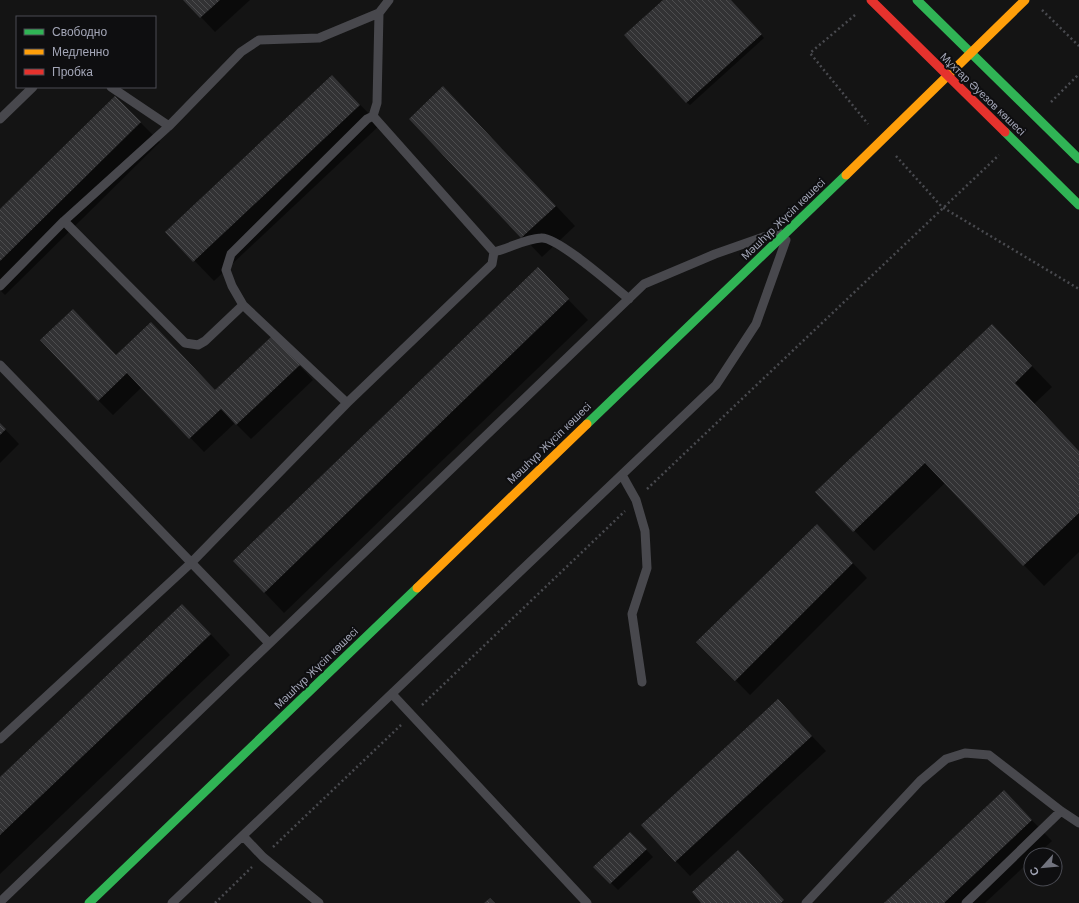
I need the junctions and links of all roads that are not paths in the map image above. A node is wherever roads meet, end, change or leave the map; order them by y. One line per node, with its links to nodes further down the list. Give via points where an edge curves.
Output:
1 (390, 0): 5 (lane)
2 (871, 0): 7 (main road, Мұхтар Әуезов көшесі)
3 (917, 0): 6 (main road, Мұхтар Әуезов көшесі)
4 (1025, 0): 6 (main road, Мәшһүр Жүсіп көшесі)
5 (379, 13): 10 (lane, via 377,103); 12 (lane, via 319,38 259,40 240,52)
6 (970, 53): 7 (main road, Мәшһүр Жүсіп көшесі); 13 (main road, Мұхтар Әуезов көшесі)
7 (948, 77): 14 (main road, Мұхтар Әуезов көшесі); 16 (main road, Мәшһүр Жүсіп көшесі)
8 (32, 88): 11 (lane)
9 (112, 88): 12 (lane)
10 (373, 116): 17 (lane); 20 (lane, via 366,119 231,254 226,270)
11 (0, 119)
12 (169, 126): 15 (lane)
13 (1079, 159)
14 (1079, 205)
15 (64, 221): 18 (lane); 20 (lane, via 185,342 198,345 205,342)
16 (791, 227): 19 (lane, via 715,254 644,284); 23 (lane, via 756,324 716,386); 34 (main road, Мәшһүр Жүсіп көшесі)
17 (494, 252): 19 (lane, via 543,237 564,247); 22 (lane, via 492,264)
18 (0, 286)
19 (629, 299): 25 (lane)
20 (243, 305): 22 (lane)
21 (0, 365): 24 (lane)
22 (347, 403): 24 (lane)
23 (622, 475): 26 (lane, via 636,500 646,531 647,568 632,614); 27 (lane)
24 (191, 563): 25 (lane); 28 (lane)
25 (269, 643): 32 (lane)
26 (642, 682)
27 (392, 694): 31 (lane); 33 (lane)
28 (0, 739)
29 (1061, 811): 30 (lane); 37 (lane, via 989,755 965,753 946,759 920,781); 38 (lane)
30 (1079, 823)
31 (243, 836): 35 (lane); 36 (lane, via 263,857)
32 (0, 902)
33 (585, 902)
34 (88, 903)
35 (172, 903)
36 (319, 903)
37 (806, 903)
38 (966, 903)

